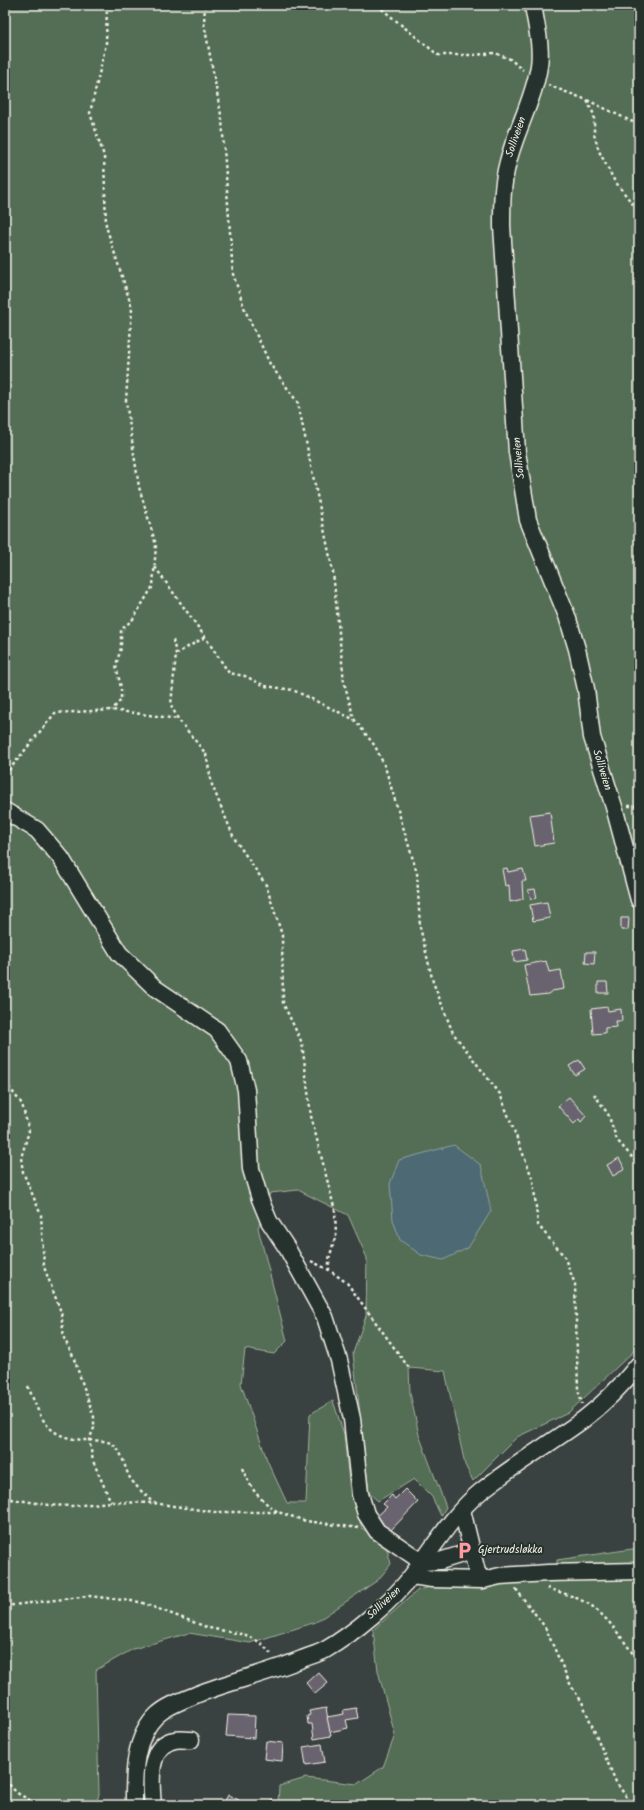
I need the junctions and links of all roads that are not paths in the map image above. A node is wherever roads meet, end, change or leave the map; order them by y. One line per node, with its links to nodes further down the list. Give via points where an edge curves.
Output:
1 (533, 5): 3 (street, Solliveien, via 539,65 508,162 502,190 502,226 517,452 528,520 567,616 577,649 586,689 592,737 614,806)
2 (5, 811): 7 (street, via 37,830 61,858 119,953 156,988 217,1030 239,1061 246,1090 251,1169 269,1221 325,1317 339,1360 352,1419 360,1494 366,1514 377,1531)
3 (639, 900)
4 (639, 1364): 5 (street, Solliveien, via 625,1382 585,1418 479,1492)
5 (462, 1510): 6 (street); 7 (street, Solliveien)
6 (472, 1551): 7 (street, via 440,1561); 10 (street, via 477,1572)
7 (422, 1562): 9 (street, Solliveien)
8 (639, 1571): 10 (street, via 548,1573 500,1576)
9 (412, 1576): 10 (street); 12 (street, Solliveien, via 386,1604 324,1650 282,1667 176,1702 158,1715 148,1726 139,1745)
10 (483, 1580)
11 (191, 1740): 13 (street, via 174,1740 158,1750 152,1774)
12 (134, 1805)
13 (152, 1805)

